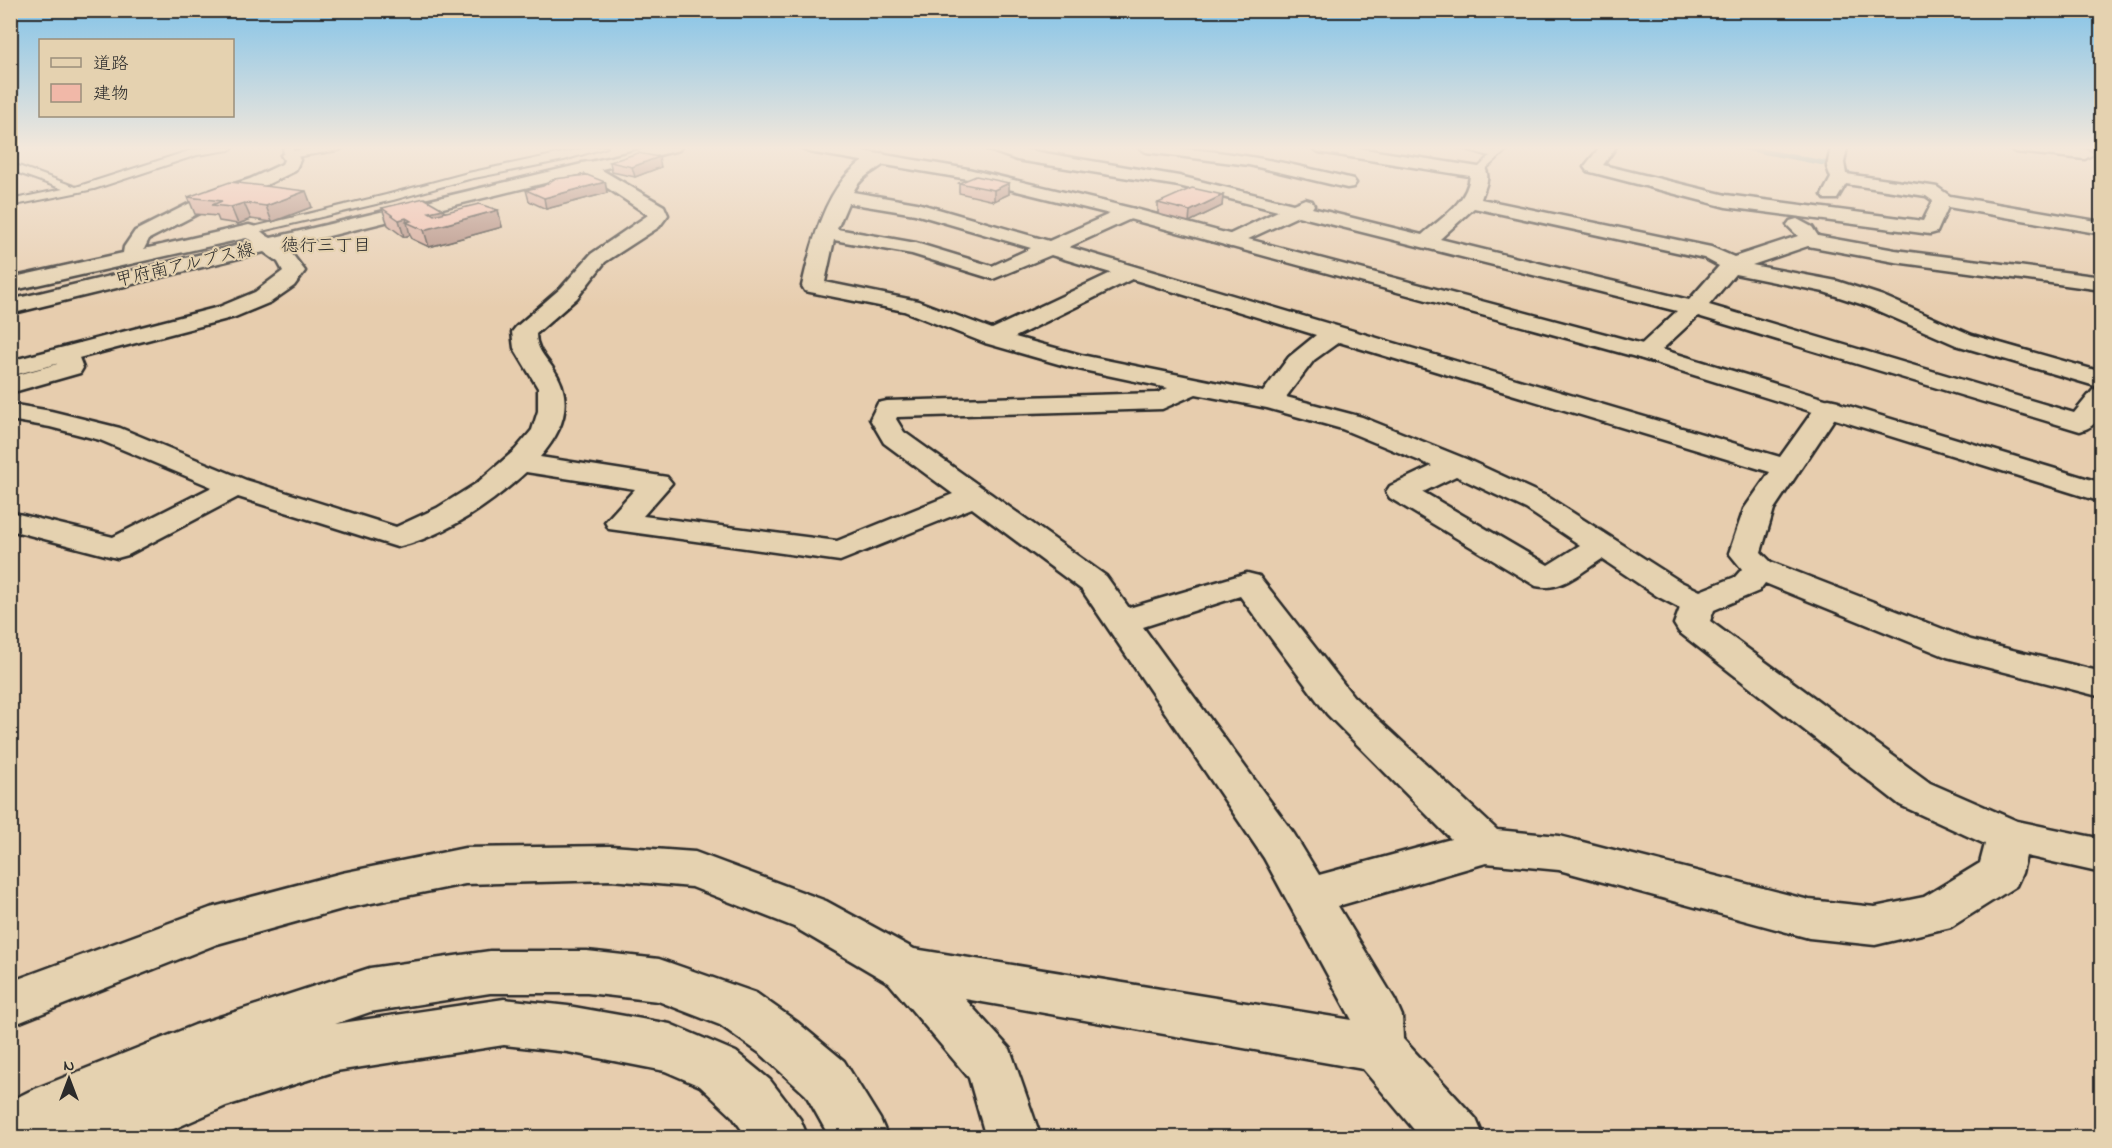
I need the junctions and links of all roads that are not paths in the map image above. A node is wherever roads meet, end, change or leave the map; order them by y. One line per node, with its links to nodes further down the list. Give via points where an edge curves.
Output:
1 (209, 201): 23 (main road, via 142,236)
2 (381, 201): 18 (lane)
3 (411, 201): 18 (main road, 甲府南アルプス線)
4 (643, 201): 43 (main road, via 657,210 652,223 598,258 569,293 524,332 523,341 551,387 552,402 546,431)
5 (840, 201): 17 (main road)
6 (868, 201): 22 (main road, via 917,209)
7 (1080, 201): 15 (main road)
8 (1314, 201): 20 (main road); 21 (main road)
9 (1724, 201): 13 (main road)
10 (1825, 201): 14 (main road)
11 (1944, 201): 14 (main road, via 1930,228); 16 (main road)
12 (1470, 202): 21 (main road); 24 (main road, via 1711,253)
13 (1762, 206): 14 (main road); 19 (main road, via 1805,231)
14 (1821, 212)
15 (1128, 213): 20 (main road); 22 (main road)
16 (2102, 228)
17 (826, 233): 22 (main road, via 916,249 993,273); 32 (main road, via 813,286 910,306)
18 (259, 238): 23 (main road); 28 (main road, 甲府南アルプス線); 29 (main road, 甲府南アルプス線); 34 (main road, via 285,258 294,272 263,297 227,312)
19 (1807, 240): 24 (main road); 26 (main road)
20 (1231, 241): 33 (main road)
21 (1426, 242): 30 (main road)
22 (1048, 248): 25 (main road)
23 (132, 258): 27 (main road)
24 (1732, 265): 30 (main road); 36 (main road, via 1739,270 1829,286 1964,340)
25 (1129, 272): 31 (main road); 32 (main road)
26 (2102, 284)
27 (10, 285)
28 (10, 296)
29 (10, 307)
30 (1694, 308): 33 (main road); 39 (main road, via 2080,423)
31 (1335, 334): 40 (main road, via 1302,355); 45 (main road)
32 (993, 338): 38 (main road, via 1078,362)
33 (1645, 352): 41 (main road)
34 (67, 355): 35 (main road); 37 (main road, via 71,368)
35 (10, 369)
36 (2102, 380)
37 (10, 385)
38 (1191, 386): 40 (main road); 48 (main road, via 1162,401 887,409 883,419 894,437)
39 (2102, 396)
40 (1270, 401): 44 (main road, via 1353,423)
41 (1829, 407): 45 (main road); 47 (main road)
42 (10, 412): 46 (main road, via 110,434)
43 (519, 462): 46 (main road, via 447,516 398,538); 48 (main road, via 657,483 620,522 840,551)
44 (1456, 465): 50 (main road, via 1537,503); 50 (main road, via 1401,492 1548,579)
45 (1787, 468): 51 (main road, via 1759,509 1745,553)
46 (236, 486): 49 (main road, via 117,548)
47 (2102, 493)
48 (975, 496): 53 (main road, via 1094,583)
49 (10, 521)
50 (1602, 545): 52 (main road)
51 (1759, 569): 52 (main road, via 1747,584); 54 (main road, via 1960,649)
52 (1699, 604): 55 (main road, via 1691,624 1915,794)
53 (1121, 621): 56 (main road, via 1247,583 1340,705); 58 (main road, via 1279,846)
54 (2102, 686)
55 (2010, 836): 56 (main road, via 2000,873 1935,914 1875,926 1809,919 1559,853); 57 (main road)
56 (1486, 846): 58 (main road)
57 (2102, 856)
58 (1309, 896): 61 (main road, via 1377,1016)
59 (906, 968): 60 (main road, via 810,914 695,870 611,863 465,866 342,891 210,927); 61 (main road); 66 (main road, via 992,1066)
60 (10, 1004)
61 (1377, 1048): 67 (main road)
62 (10, 1130): 65 (main road, via 48,1109 195,1049 370,990 490,972 576,972 658,980 738,1009 825,1078)
63 (89, 1137): 64 (main road, via 215,1085 336,1047 504,1022 670,1048 718,1069 751,1098)
64 (781, 1137)
65 (861, 1137)
66 (1014, 1137)
67 (1457, 1137)

